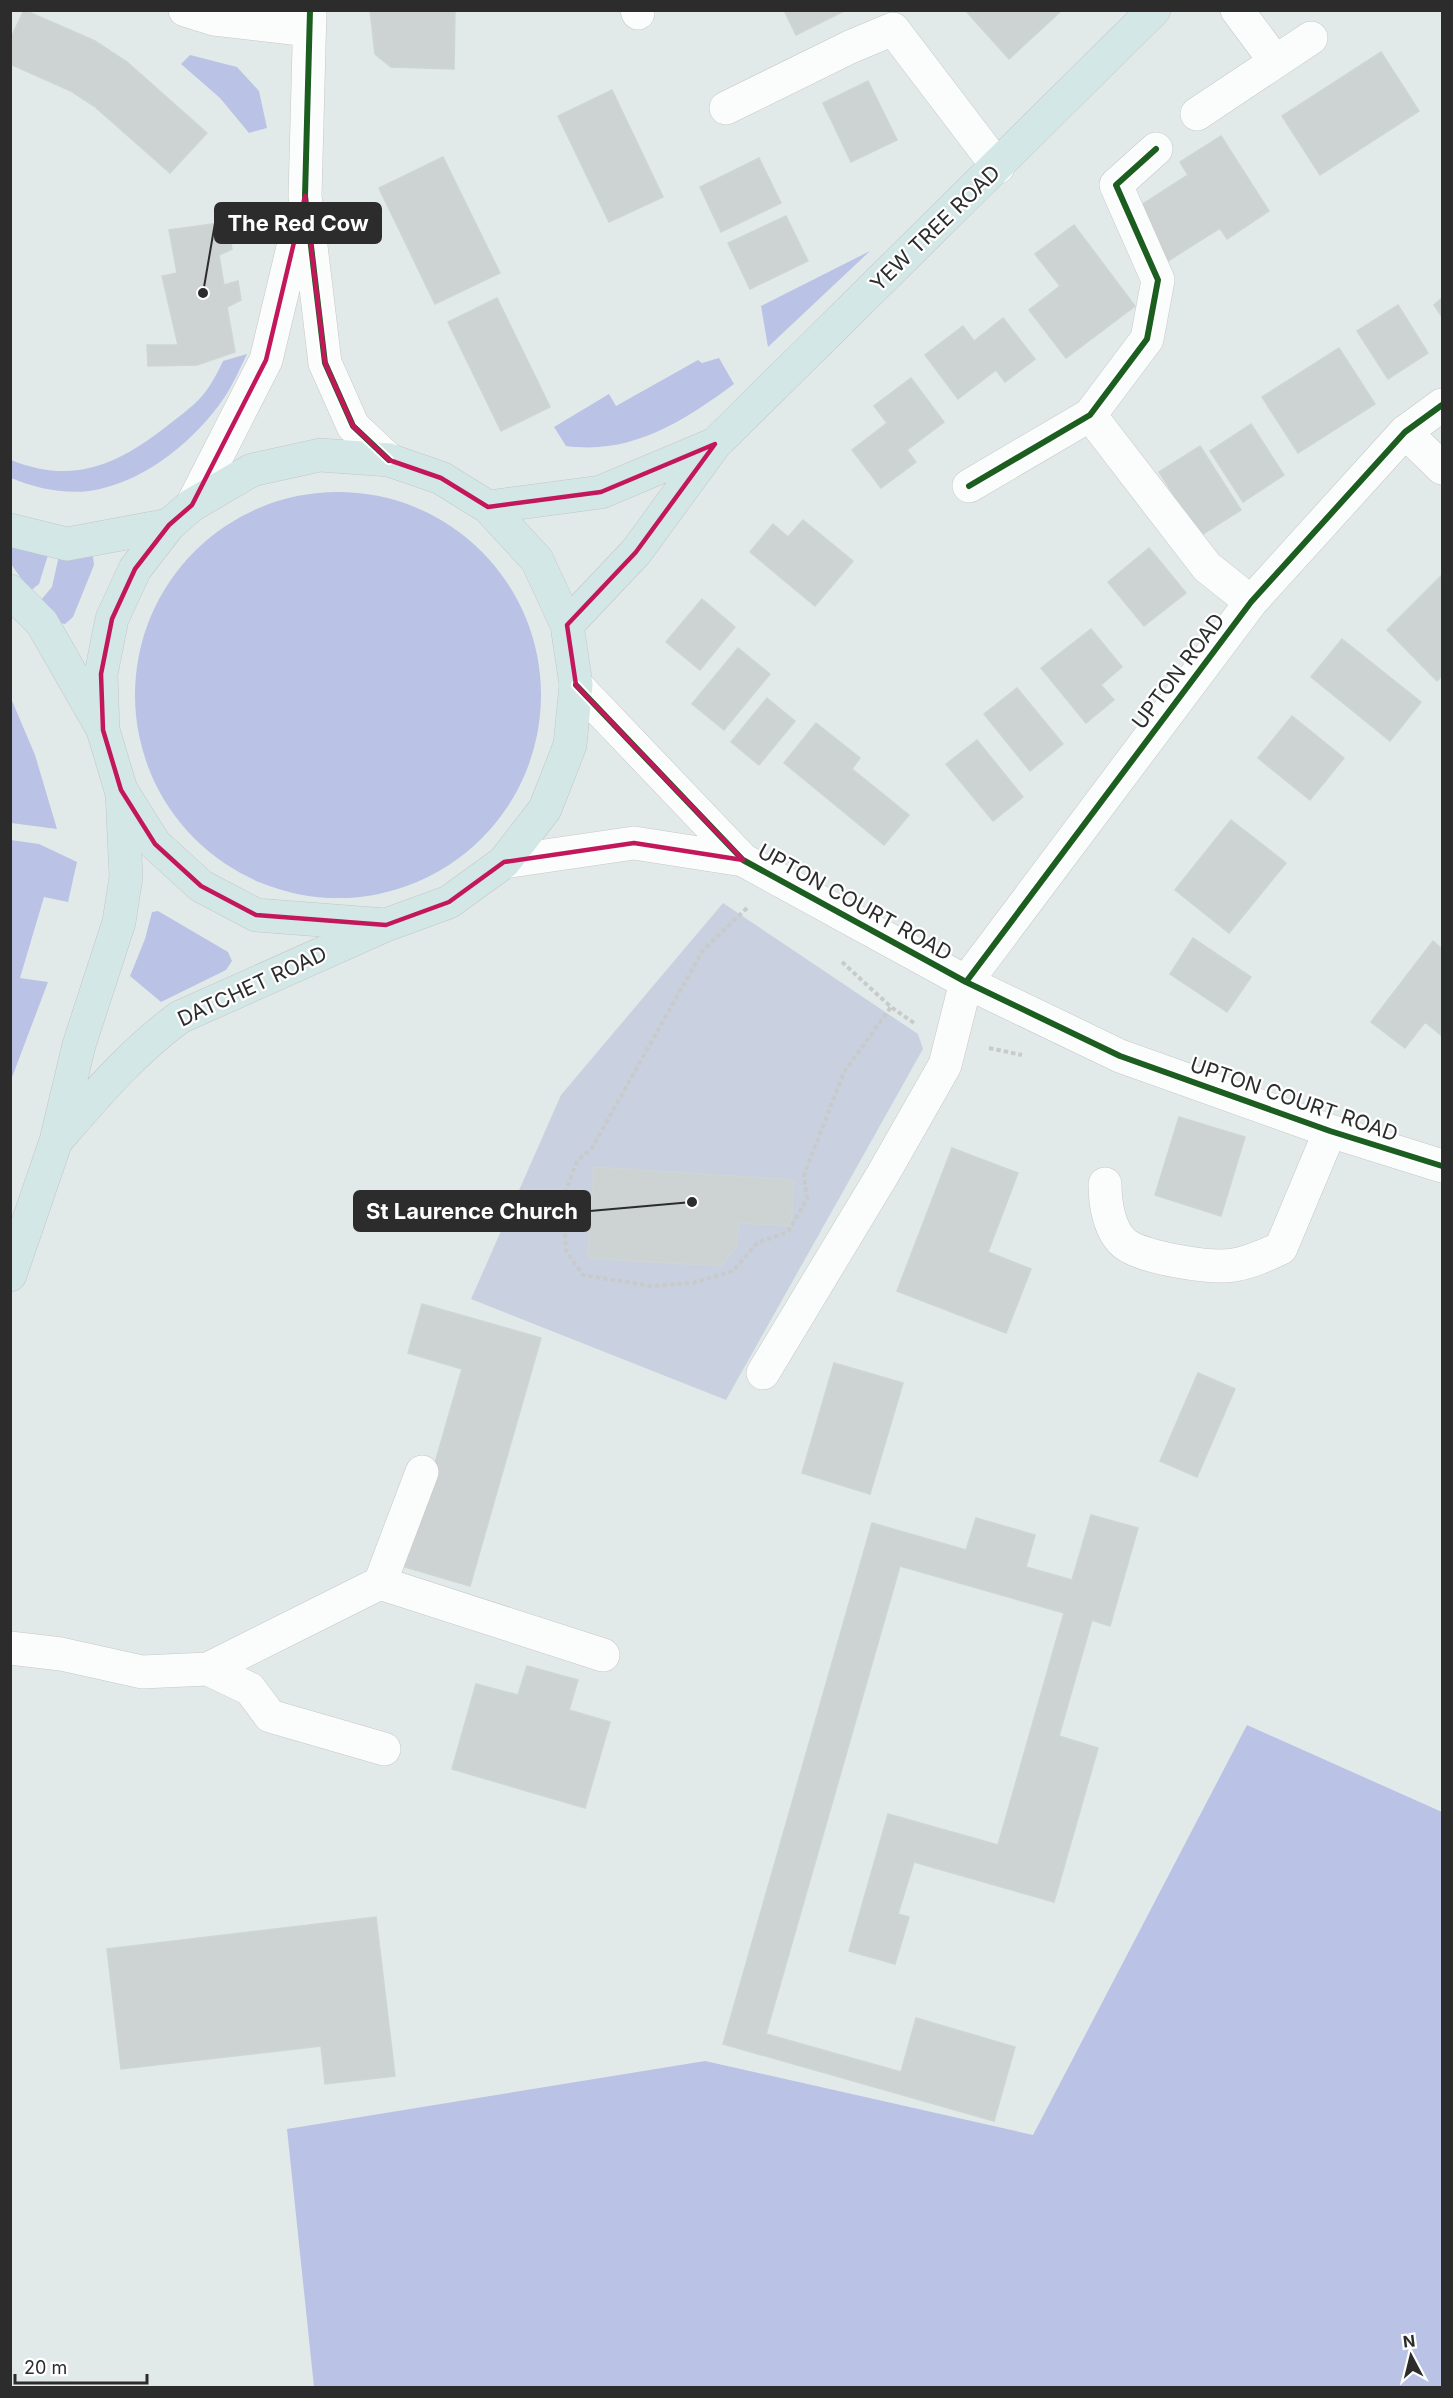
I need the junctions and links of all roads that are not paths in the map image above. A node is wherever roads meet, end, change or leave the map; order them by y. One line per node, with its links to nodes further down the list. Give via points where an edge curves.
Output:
1 (185, 10): 4 (street, via 214,19)
2 (1154, 10): 10 (main road, YEW TREE ROAD)
3 (1237, 10): 6 (street)
4 (310, 20): 11 (street)
5 (1311, 39): 6 (street)
6 (1275, 61): 8 (street)
7 (726, 108): 10 (street, via 892,30)
8 (1197, 114)
9 (1156, 149): 13 (street, via 1116,185 1158,279 1147,339)
10 (998, 167): 15 (main road, YEW TREE ROAD)
11 (305, 196): 16 (street, via 325,363 353,426); 20 (street, via 266,360)
12 (1443, 405): 14 (street, UPTON ROAD)
13 (1090, 414): 18 (street); 23 (street, via 1207,567)
14 (1405, 432): 17 (street); 23 (street, UPTON ROAD)
15 (715, 444): 19 (main road, YEW TREE ROAD, via 601,492); 24 (main road, YEW TREE ROAD, via 636,552)
16 (389, 460): 19 (main road, DATCHET ROAD, via 441,478); 20 (main road, DATCHET ROAD, via 320,455 252,470)
17 (1443, 468)
18 (969, 486)
19 (488, 507): 24 (main road, DATCHET ROAD, via 537,560)
20 (181, 515): 21 (main road, via 67,544); 26 (main road, via 135,568 111,619 101,674)
21 (10, 530)
22 (10, 591): 26 (main road, via 42,623)
23 (1251, 602): 31 (street, UPTON ROAD)
24 (567, 625): 25 (main road, DATCHET ROAD)
25 (576, 685): 28 (street, UPTON COURT ROAD); 29 (main road, DATCHET ROAD, via 570,746 545,809)
26 (103, 730): 27 (main road)
27 (122, 790): 30 (main road, via 155,844 201,886 256,915); 33 (main road, DATCHET ROAD, via 126,877 119,922 79,1045)
28 (743, 860): 29 (street, UPTON COURT ROAD, via 634,843); 31 (street, UPTON COURT ROAD)
29 (504, 862): 30 (main road, DATCHET ROAD, via 449,902)
30 (386, 925): 33 (main road, DATCHET ROAD, via 180,1017 150,1039 112,1076)
31 (966, 982): 32 (street, UPTON COURT ROAD, via 1120,1056); 37 (street, via 945,1065)
32 (1329, 1131): 34 (street, UPTON COURT ROAD); 35 (street, via 1281,1248 1231,1266 1163,1259 1125,1244 1114,1227)
33 (56, 1141): 36 (main road, DATCHET ROAD)
34 (1443, 1166)
35 (1105, 1184)
36 (10, 1275)
37 (763, 1373)
38 (422, 1472): 39 (street)
39 (380, 1584): 41 (street); 42 (street)
40 (10, 1648): 42 (street, via 61,1654 142,1672)
41 (603, 1655)
42 (208, 1669): 43 (street, via 250,1689 270,1716)
43 (384, 1749)

